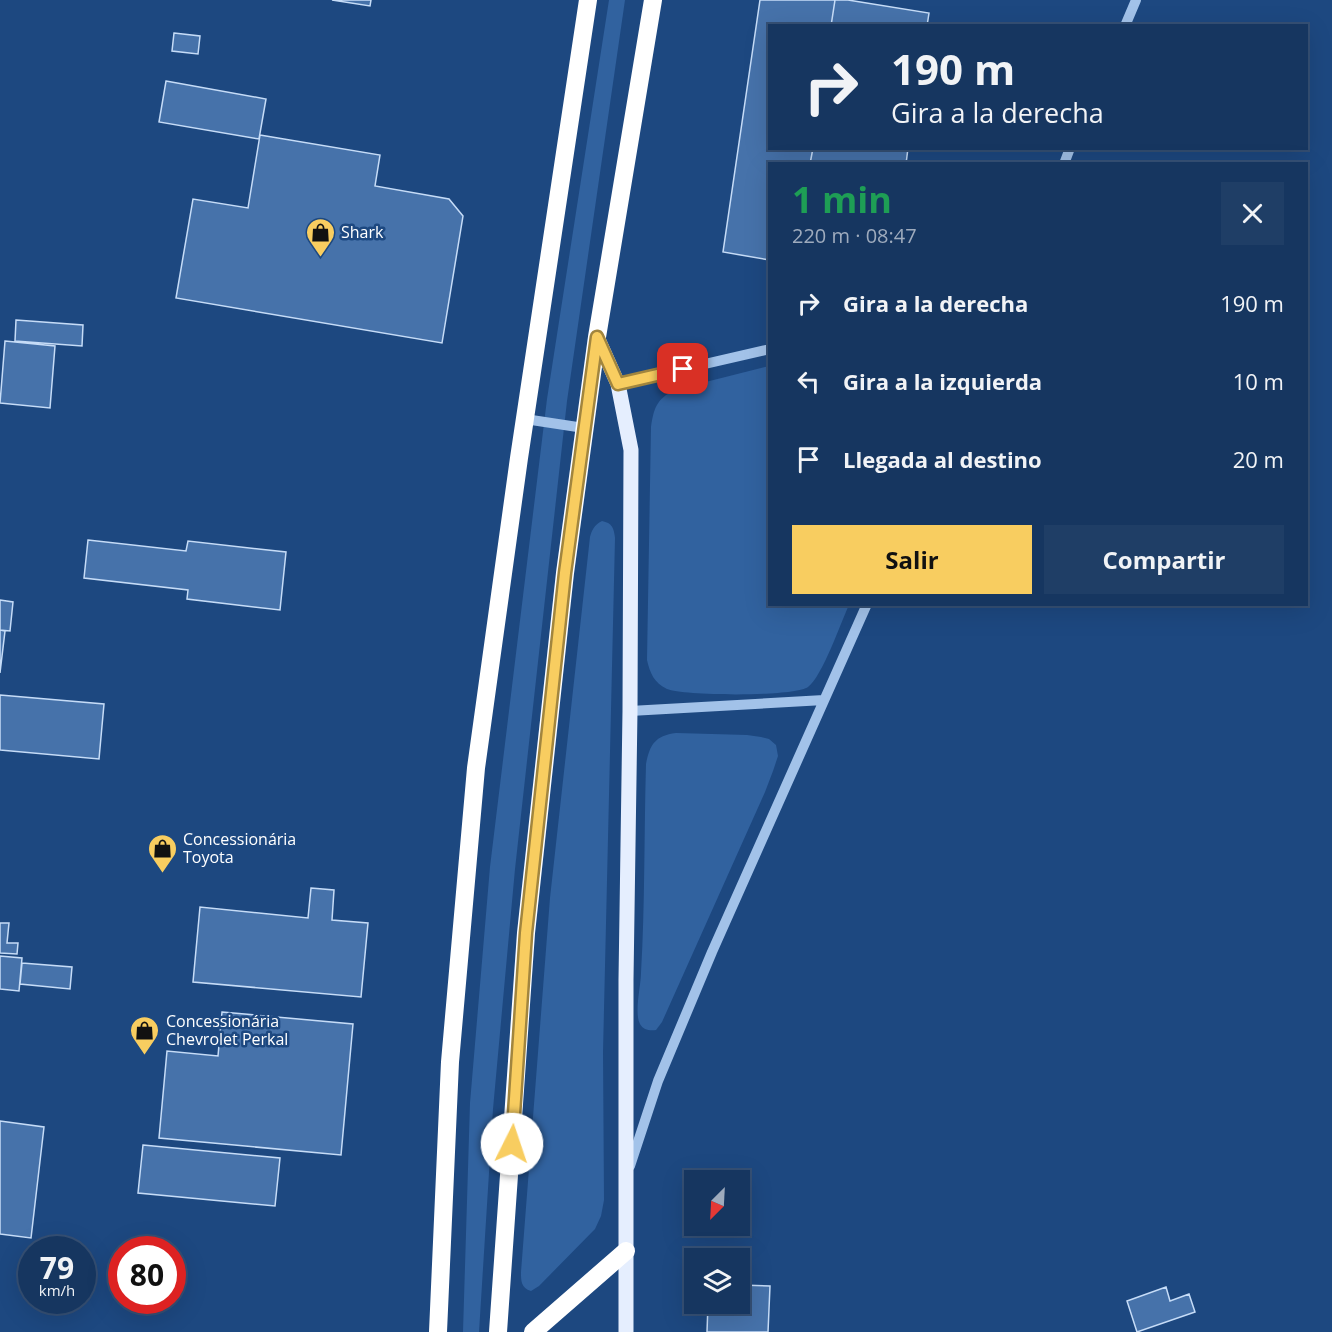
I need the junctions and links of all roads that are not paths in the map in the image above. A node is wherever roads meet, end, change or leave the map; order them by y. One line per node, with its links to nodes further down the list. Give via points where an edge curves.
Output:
1 (588, 0): 8 (highway)
2 (653, 0): 5 (highway)
3 (1136, 0): 4 (street)
4 (1126, 24)
5 (597, 337): 7 (main road); 9 (highway)
6 (768, 349): 7 (street)
7 (618, 384): 12 (main road, via 631,450)
8 (525, 419): 9 (street); 15 (highway, via 476,768 450,1062)
9 (584, 428): 16 (highway, via 526,933)
10 (866, 606): 11 (street)
11 (824, 700): 12 (street); 13 (street, via 658,1081)
12 (630, 711): 13 (main road)
13 (626, 1177): 14 (main road)
14 (626, 1251): 17 (highway); 18 (main road)
15 (438, 1332)
16 (498, 1332)
17 (533, 1332)
18 (626, 1332)

